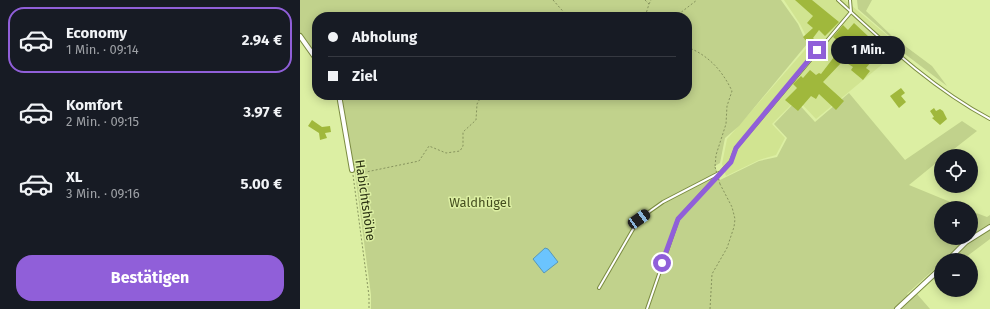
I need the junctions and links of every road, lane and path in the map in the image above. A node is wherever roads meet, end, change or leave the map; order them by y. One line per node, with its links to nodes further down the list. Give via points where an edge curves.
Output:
1 (553, 0): 8 (path)
2 (645, 0): 7 (path)
3 (651, 0): 7 (path)
4 (697, 0): 10 (path)
5 (838, 0): 11 (lane)
6 (850, 0): 11 (lane)
7 (649, 4): 9 (path)
8 (564, 12)
9 (647, 12)
10 (681, 12)
11 (851, 12): 17 (lane, via 898,56 969,108); 19 (lane, via 736,148 731,162)
12 (300, 36): 14 (street)
13 (692, 50): 26 (path, bridge, via 711,60 732,90 715,167 720,184 732,207 735,223 727,248 712,274)
14 (312, 53)
15 (340, 100): 18 (street, Habichtshöhe)
16 (479, 100): 18 (path, via 476,120 463,132 463,146 460,151 446,153 429,146 419,161 366,172)
17 (990, 119)
18 (352, 170): 24 (path, Habichtshöhe, via 370,296)
19 (722, 172): 23 (lane, via 663,202 639,219); 25 (lane, via 678,219)
20 (990, 228): 21 (street, via 966,242)
21 (955, 253)
22 (934, 275): 27 (street)
23 (599, 288)
24 (369, 309)
25 (647, 309)
26 (710, 309)
27 (897, 309)

